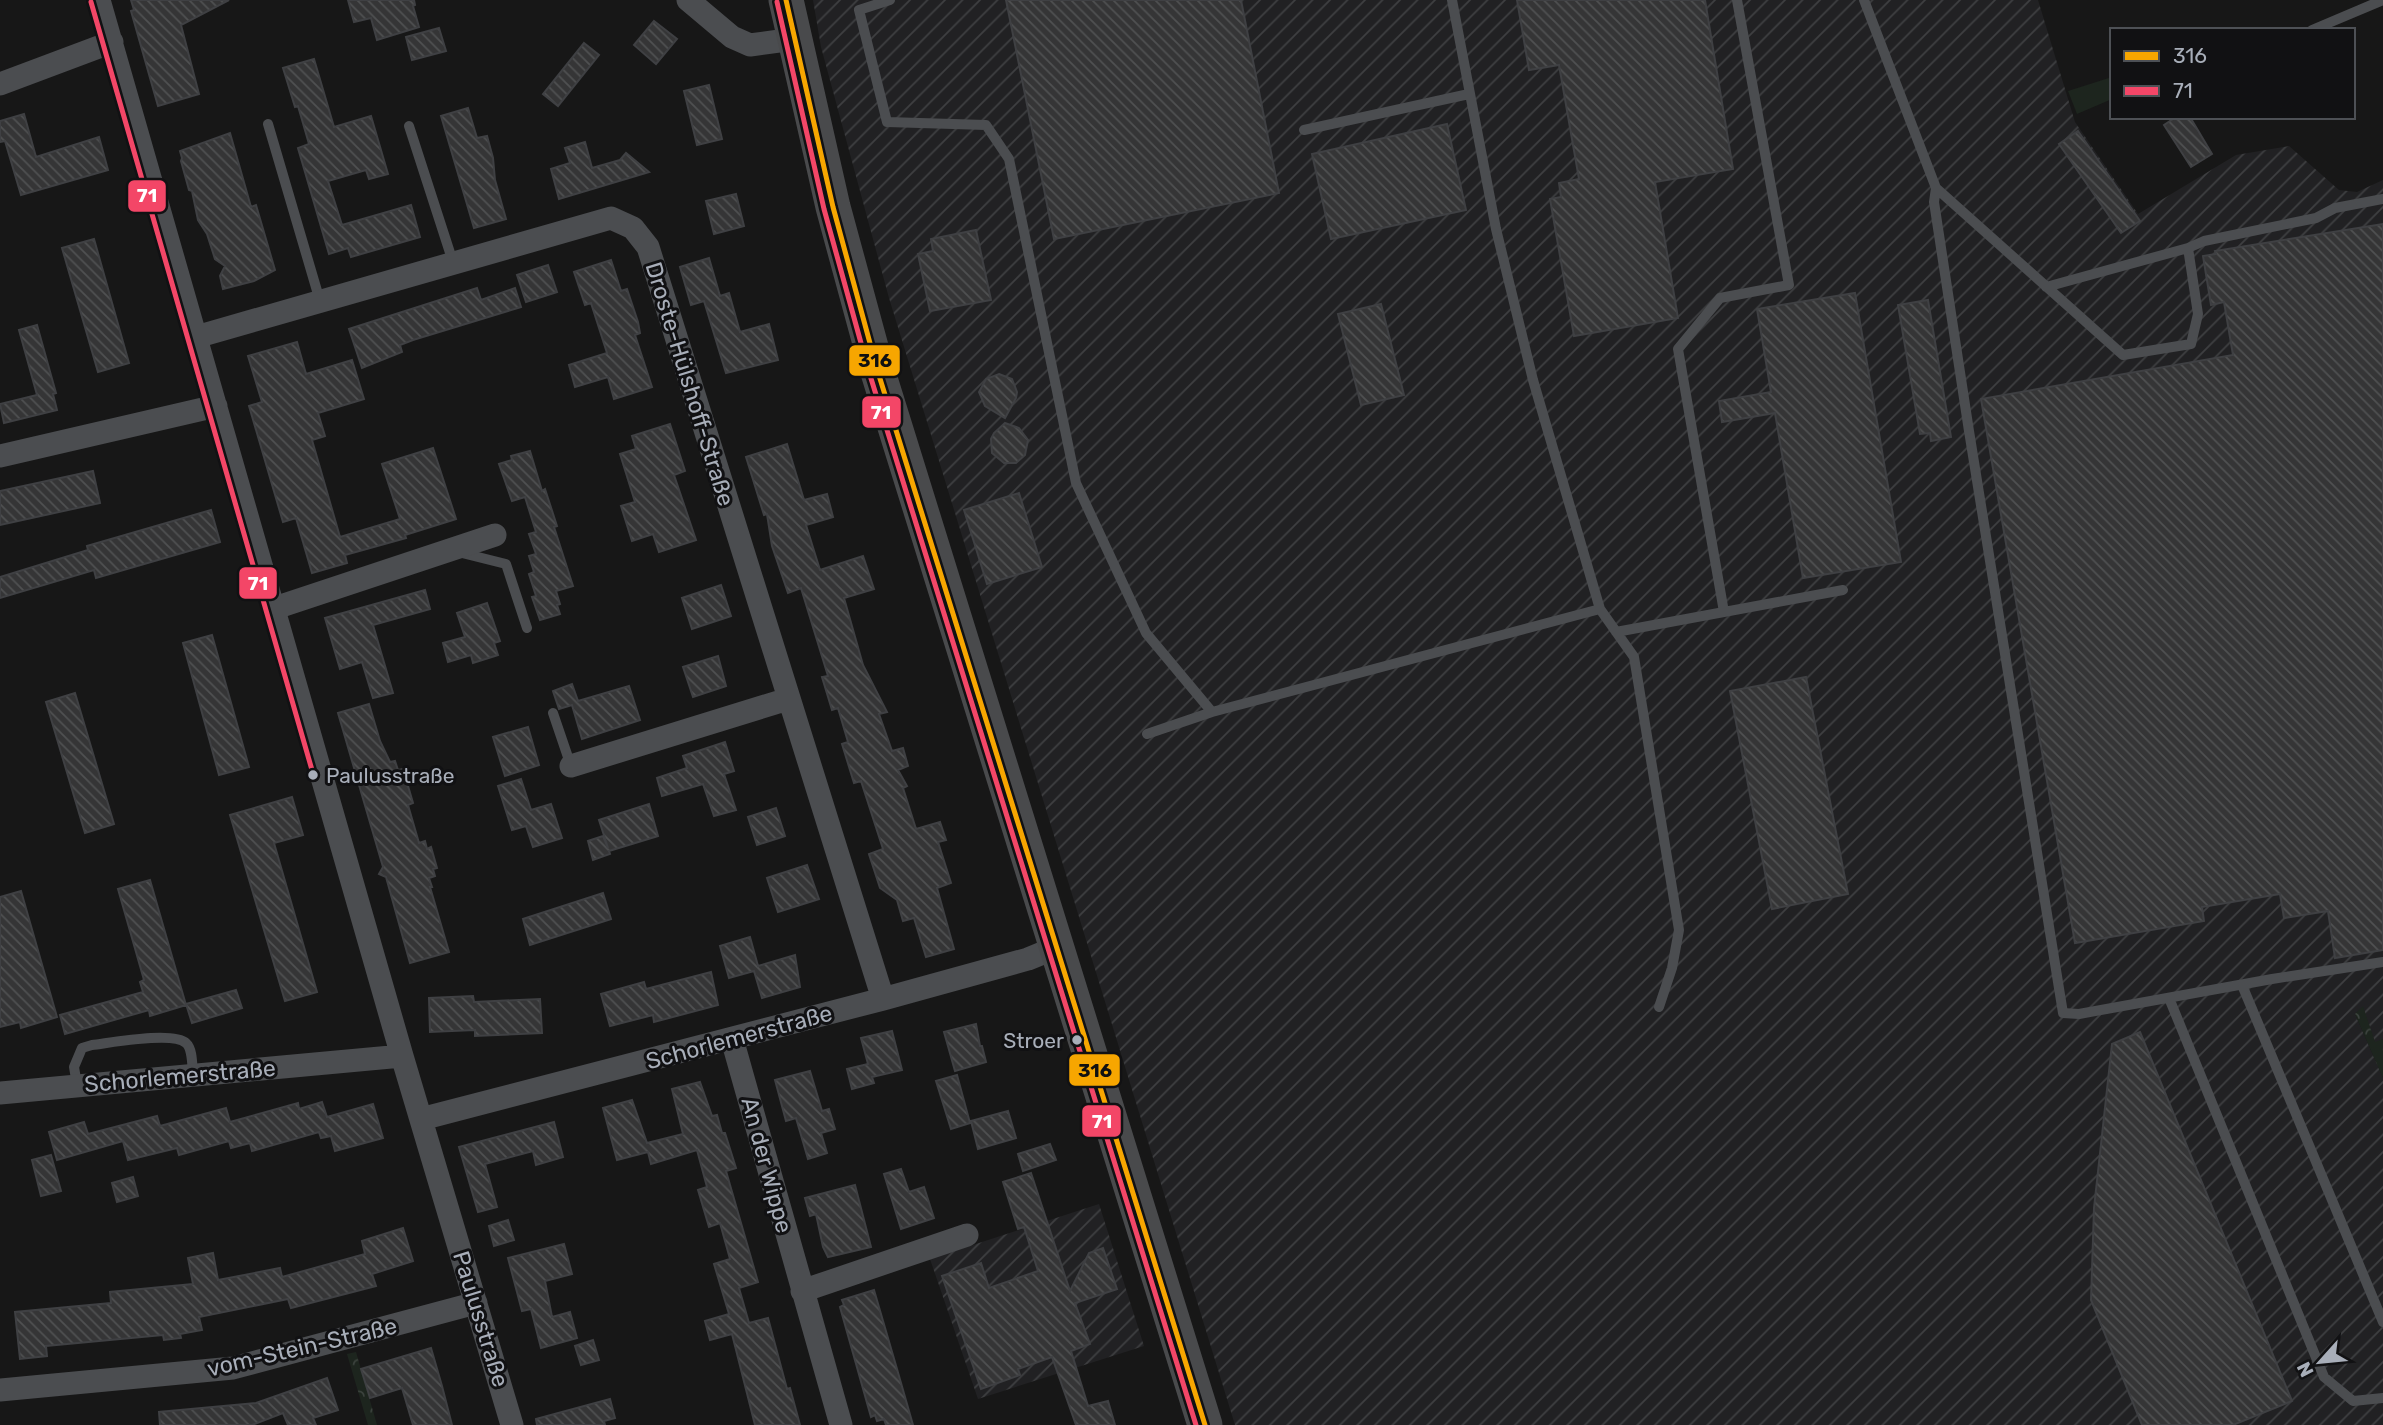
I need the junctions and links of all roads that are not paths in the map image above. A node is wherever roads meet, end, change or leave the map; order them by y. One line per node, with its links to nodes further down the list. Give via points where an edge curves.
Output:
1 (99, 0): 11 (street, Paulusstraße)
2 (786, 0): 10 (main road)
3 (890, 0): 35 (lane, via 859,10 887,122 986,125 1009,159 1076,483 1146,634)
4 (1452, 0): 13 (lane)
5 (1737, 0): 31 (lane, via 1789,285 1720,298 1678,349)
6 (1864, 0): 17 (lane)
7 (2383, 0): 9 (lane)
8 (696, 3): 10 (street, via 732,37 750,45)
9 (2317, 28)
10 (794, 39): 39 (main road, via 877,369)
11 (112, 42): 12 (street); 23 (street, Paulusstraße)
12 (0, 84)
13 (1469, 94): 16 (lane); 30 (lane, via 1533,380)
14 (268, 124): 22 (lane)
15 (409, 126): 20 (lane)
16 (1304, 130)
17 (1936, 188): 21 (lane); 42 (lane, via 1934,202 1969,431 2063,1013)
18 (2383, 199): 19 (lane)
19 (2188, 248): 21 (lane); 21 (lane, via 2198,314 2191,344 2123,355)
20 (453, 262): 22 (street, Droste-Hülshoff-Straße); 34 (street, Droste-Hülshoff-Straße, via 611,218 633,228 648,247)
21 (2046, 287)
22 (320, 301): 23 (street, Droste-Hülshoff-Straße)
23 (196, 337): 24 (street, Paulusstraße)
24 (216, 406): 25 (street); 29 (street, Paulusstraße)
25 (0, 456)
26 (495, 535): 27 (street)
27 (450, 550): 29 (street); 32 (lane, via 506,564)
28 (1843, 590): 31 (lane)
29 (275, 608): 46 (street, Paulusstraße)
30 (1600, 610): 33 (lane); 35 (lane)
31 (1724, 612): 33 (lane)
32 (527, 628)
33 (1616, 632): 44 (lane, via 1634,657 1679,930)
34 (788, 699): 38 (street); 43 (street, Droste-Hülshoff-Straße)
35 (1212, 712): 37 (lane)
36 (553, 713): 38 (lane)
37 (1147, 734)
38 (571, 766)
39 (1055, 948): 43 (street, Schorlemerstraße); 59 (main road)
40 (2383, 962): 41 (lane)
41 (2242, 985): 42 (lane); 54 (lane)
42 (2169, 998): 56 (lane, via 2324,1377 2353,1401)
43 (883, 999): 45 (street, Schorlemerstraße)
44 (1659, 1007)
45 (732, 1039): 50 (street, Schorlemerstraße); 52 (street, An der Wippe)
46 (402, 1056): 47 (street, Schorlemerstraße); 50 (street, Paulusstraße)
47 (193, 1075): 48 (street, Schorlemerstraße); 48 (lane, via 187,1043 165,1038 82,1048 74,1067)
48 (77, 1085): 49 (street, Schorlemerstraße)
49 (0, 1093)
50 (421, 1119): 53 (street, Paulusstraße)
51 (967, 1235): 52 (street)
52 (802, 1292): 58 (street, An der Wippe)
53 (476, 1303): 55 (street, vom-Stein-Straße, via 233,1368); 57 (street, Paulusstraße)
54 (2383, 1322)
55 (0, 1390)
56 (2383, 1398)
57 (512, 1425)
58 (841, 1425)
59 (1205, 1425)

